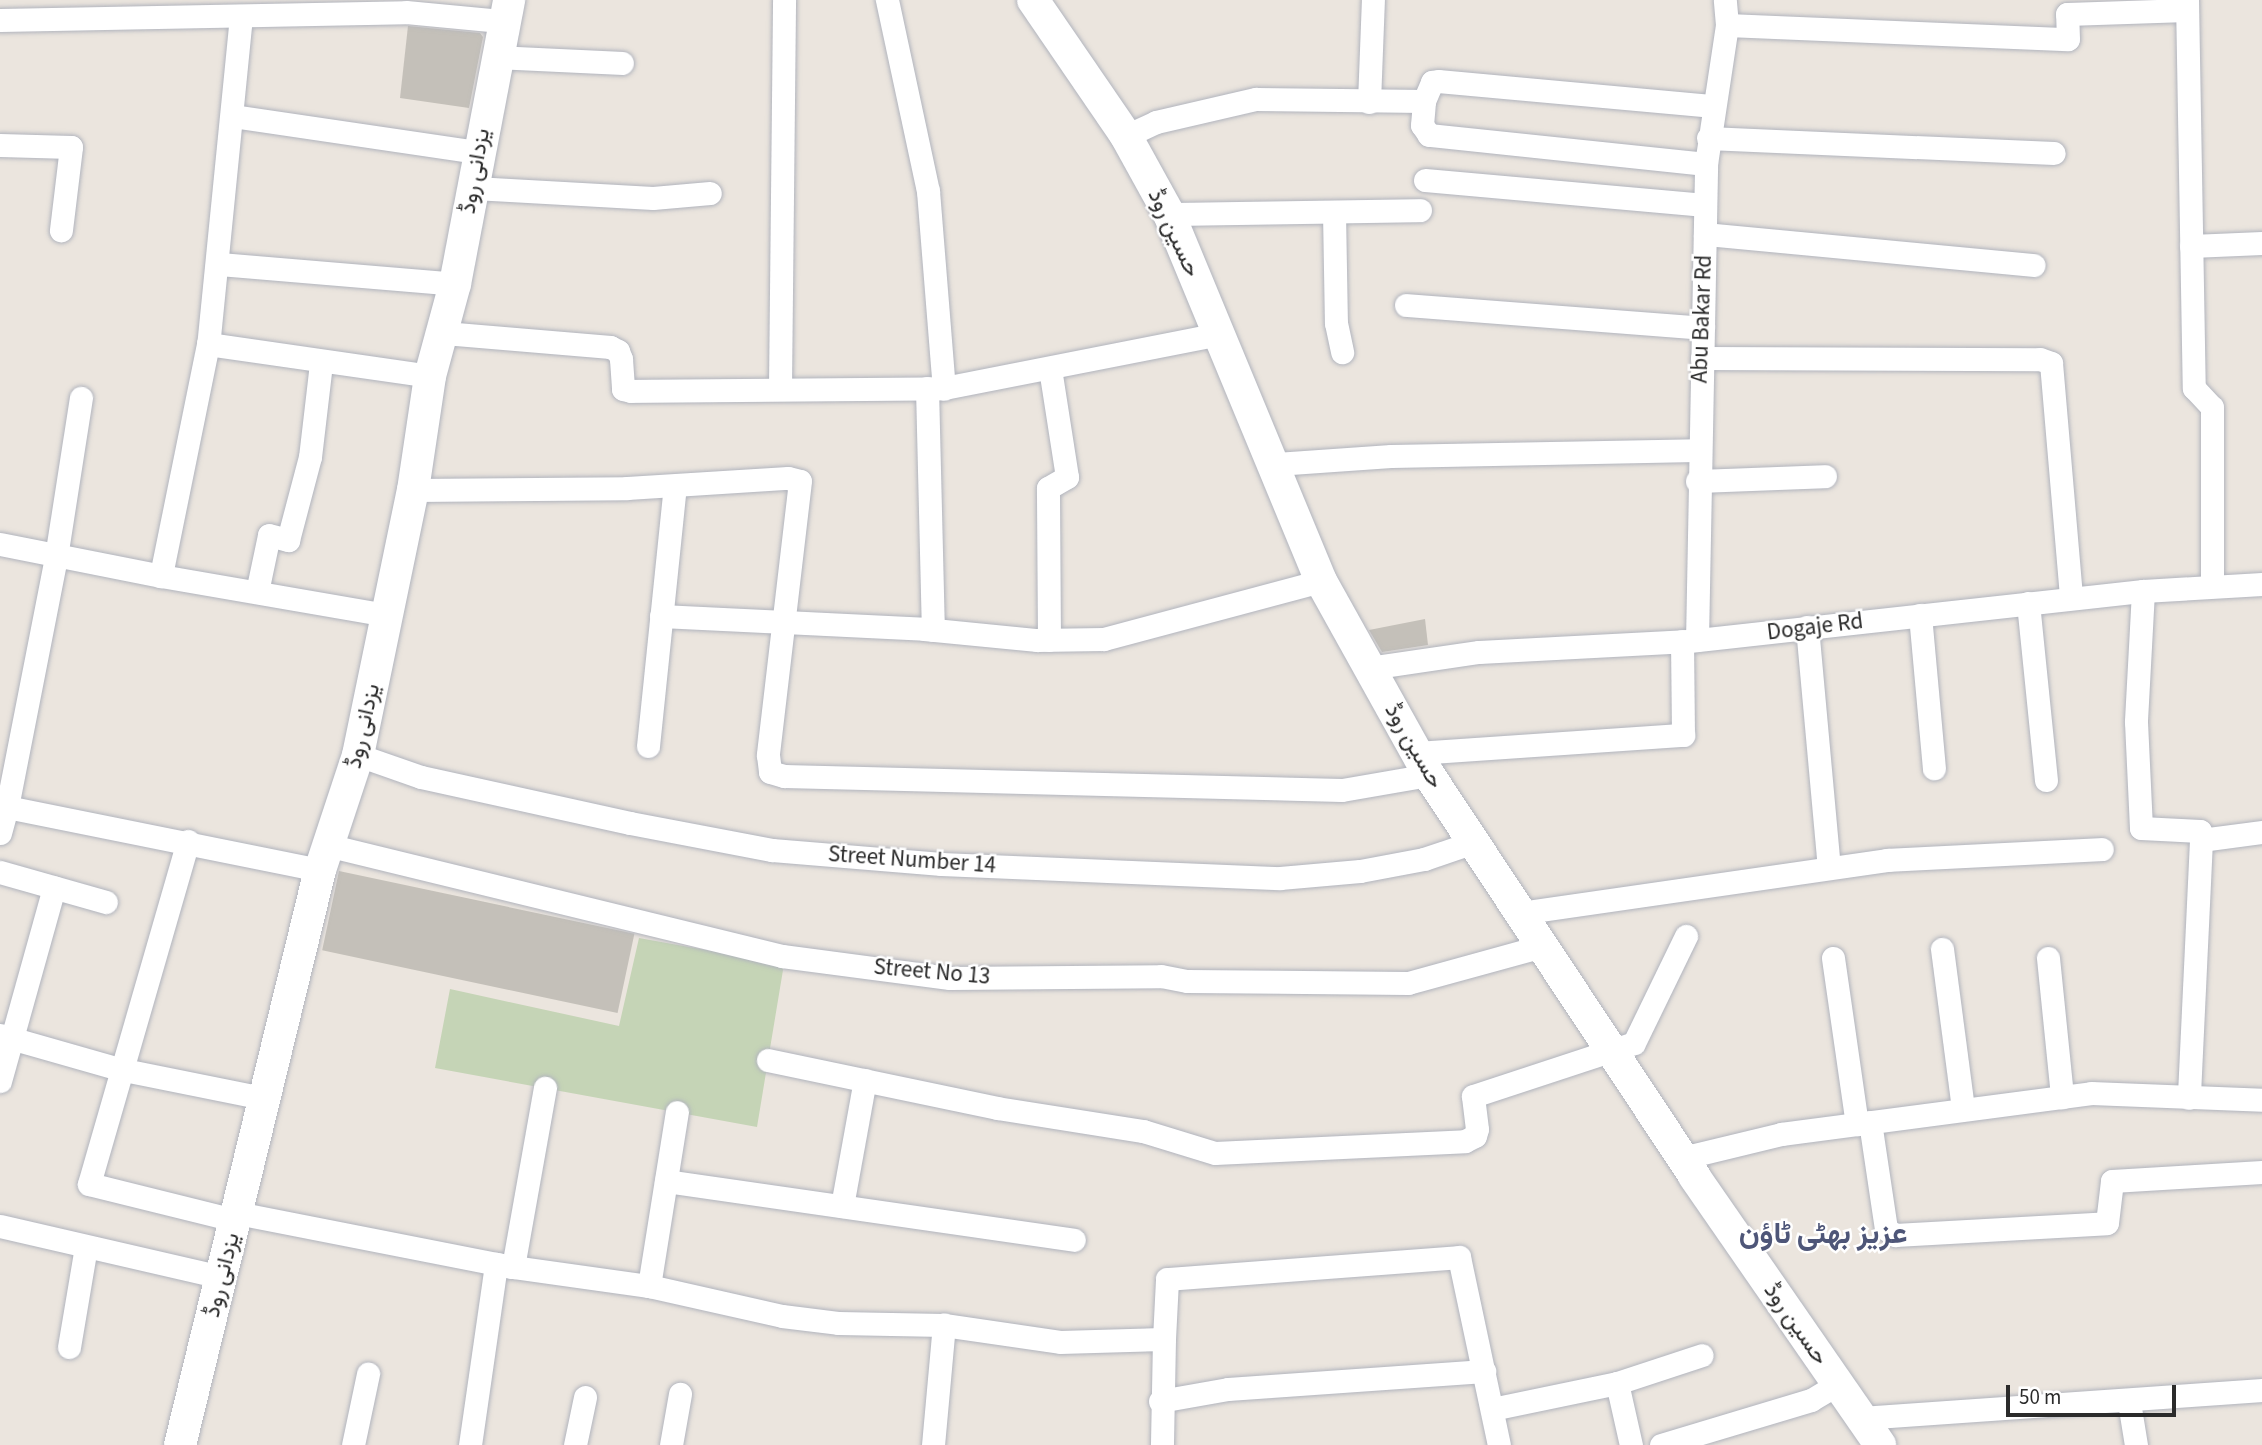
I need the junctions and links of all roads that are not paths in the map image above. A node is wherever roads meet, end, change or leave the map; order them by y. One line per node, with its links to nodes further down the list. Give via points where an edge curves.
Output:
1 (784, 0): 50 (street)
2 (1033, 0): 20 (street, حسین روڈ)
3 (1374, 0): 17 (street)
4 (1726, 0): 13 (street, Abu Bakar Rd)
5 (892, 2): 51 (street, via 928,191)
6 (2187, 5): 13 (street, via 2067,14 2068,39); 36 (street)
7 (195, 8): 9 (street); 11 (street)
8 (310, 8): 10 (street); 11 (street)
9 (86, 9): 12 (street)
10 (505, 10): 14 (street, یزدانی روڈ)
11 (241, 16): 19 (street)
12 (0, 20)
13 (1727, 25): 18 (street, Abu Bakar Rd)
14 (496, 57): 15 (street); 23 (street, یزدانی روڈ)
15 (622, 63)
16 (1424, 101): 17 (street); 18 (street, via 1432,82 1438,81); 25 (street, via 1422,125 1429,135)
17 (1369, 102): 20 (street, via 1256,99 1156,122)
18 (1711, 106): 21 (street, Abu Bakar Rd)
19 (233, 116): 23 (street); 37 (street)
20 (1126, 136): 32 (street, حسین روڈ)
21 (1708, 138): 24 (street); 25 (street, Abu Bakar Rd)
22 (0, 145): 33 (street, via 71,147)
23 (478, 152): 27 (street, یزدانی روڈ)
24 (2054, 153)
25 (1706, 164): 29 (street, Abu Bakar Rd)
26 (1425, 180): 29 (street)
27 (474, 188): 28 (street, via 653,198); 39 (street, یزدانی روڈ)
28 (710, 193)
29 (1705, 205): 34 (street, Abu Bakar Rd)
30 (1420, 210): 31 (street)
31 (1334, 212): 32 (street); 45 (street, via 1336,323)
32 (1168, 214): 43 (street, حسین روڈ)
33 (61, 230)
34 (1705, 234): 38 (street); 41 (street, Abu Bakar Rd)
35 (2262, 243): 36 (street)
36 (2191, 246): 64 (street, via 2194,388 2212,407)
37 (219, 264): 39 (street); 44 (street)
38 (2034, 265)
39 (455, 284): 42 (street, یزدانی روڈ)
40 (1406, 305): 41 (street)
41 (1703, 328): 46 (street, Abu Bakar Rd)
42 (444, 333): 49 (street, یزدانی روڈ); 50 (street, via 610,347 621,359 622,389 631,391)
43 (1219, 334): 48 (street); 54 (street, حسین روڈ)
44 (208, 344): 47 (street); 61 (street)
45 (1342, 352)
46 (1702, 358): 53 (street, Abu Bakar Rd); 67 (street, via 2051,362)
47 (321, 363): 49 (street); 66 (street, via 310,457 288,540 269,535)
48 (1050, 369): 51 (street); 75 (street, via 1067,477 1048,488)
49 (430, 376): 58 (street, یزدانی روڈ)
50 (780, 387): 51 (street)
51 (935, 388): 74 (street)
52 (81, 398): 60 (street)
53 (1697, 450): 54 (street, via 1391,456); 56 (street, Abu Bakar Rd)
54 (1276, 464): 62 (street, حسین روڈ)
55 (1825, 476): 56 (street)
56 (1697, 481): 76 (street, Abu Bakar Rd)
57 (675, 486): 58 (street); 71 (street); 72 (street, via 800,481)
58 (413, 490): 69 (street, یزدانی روڈ)
59 (0, 544): 60 (street)
60 (56, 557): 61 (street); 83 (street)
61 (161, 576): 66 (street)
62 (1321, 581): 75 (street, via 1104,639); 77 (street, حسین روڈ)
63 (2262, 584): 64 (street, Dogaje Rd)
64 (2213, 585): 65 (street, Dogaje Rd)
65 (2143, 591): 67 (street, Dogaje Rd); 86 (street, via 2136,722 2141,828 2200,831)
66 (257, 592): 69 (street)
67 (2071, 598): 68 (street, Dogaje Rd)
68 (2028, 603): 70 (street, Dogaje Rd); 82 (street)
69 (387, 615): 79 (street, یزدانی روڈ)
70 (1920, 615): 73 (street, Dogaje Rd); 81 (street)
71 (662, 616): 72 (street); 78 (street)
72 (785, 621): 74 (street); 80 (street, via 768,755 769,772 784,776 1342,790)
73 (1807, 628): 76 (street, Dogaje Rd); 91 (street)
74 (933, 630): 75 (street)
75 (1049, 639)
76 (1689, 641): 77 (street, Dogaje Rd, via 1479,652); 80 (street, Abu Bakar Rd, via 1683,735)
77 (1369, 668): 80 (street, حسین روڈ)
78 (648, 746)
79 (358, 755): 88 (street, Street Number 14, via 421,777 772,850 941,864 1280,878 1360,871 1424,859); 90 (street, یزدانی روڈ)
80 (1423, 764): 88 (street, حسین روڈ)
81 (1934, 768)
82 (2046, 780)
83 (3, 806): 85 (street); 87 (street, Street No 13)
84 (2262, 832): 86 (street)
85 (0, 833)
86 (2201, 840): 110 (street)
87 (188, 841): 90 (street, Street No 13); 104 (street)
88 (1474, 842): 95 (street, حسین روڈ)
89 (2102, 849): 91 (street)
90 (326, 858): 97 (street, Street No 13, via 782,956 950,978 1161,976 1187,981 1408,983); 109 (street, یزدانی روڈ)
91 (1829, 867): 95 (street)
92 (0, 872): 93 (street)
93 (54, 887): 94 (street); 101 (street)
94 (106, 902)
95 (1520, 913): 97 (street, حسین روڈ)
96 (1686, 936): 102 (street, via 1639,1038)
97 (1542, 946): 102 (street, حسین روڈ)
98 (1942, 949): 112 (street)
99 (1833, 958): 114 (street)
100 (2048, 958): 108 (street)
101 (6, 1037): 104 (street); 106 (street)
102 (1612, 1052): 105 (street, via 1473,1096 1477,1129 1475,1136 1465,1141 1215,1153 1143,1131); 115 (street, حسین روڈ)
103 (768, 1060): 105 (street)
104 (119, 1069): 109 (street); 119 (street, via 89,1184)
105 (865, 1080): 118 (street)
106 (0, 1082)
107 (545, 1088): 123 (street)
108 (2062, 1097): 110 (street, via 2091,1093); 112 (street)
109 (264, 1098): 119 (street, یزدانی روڈ)
110 (2189, 1098): 111 (street)
111 (2262, 1100)
112 (1963, 1110): 114 (street)
113 (677, 1112): 117 (street)
114 (1863, 1123): 115 (street, via 1781,1134); 116 (street, via 1886,1229 1895,1235 2107,1223 2112,1181)
115 (1682, 1158): 133 (street, حسین روڈ)
116 (2262, 1172)
117 (666, 1181): 118 (street); 125 (street)
118 (842, 1206): 121 (street)
119 (237, 1217): 123 (street); 124 (street, یزدانی روڈ)
120 (0, 1226): 122 (street)
121 (1074, 1240)
122 (86, 1247): 124 (street); 128 (street)
123 (505, 1265): 125 (street); 143 (street)
124 (221, 1277): 141 (street, یزدانی روڈ)
125 (649, 1286): 126 (street, via 782,1316 838,1323)
126 (944, 1325): 127 (street, via 1060,1342); 146 (street)
127 (1164, 1339): 130 (street, via 1167,1279 1449,1255 1459,1257 1464,1269); 137 (street)
128 (69, 1347)
129 (1702, 1355): 132 (street)
130 (1484, 1371): 137 (street, via 1228,1389); 139 (street)
131 (368, 1374): 142 (street)
132 (1617, 1383): 139 (street); 149 (street)
133 (1838, 1384): 140 (street, حسین روڈ); 150 (street, via 1811,1400)
134 (2262, 1390): 138 (street)
135 (680, 1394): 145 (street)
136 (585, 1396): 144 (street)
137 (1160, 1401): 147 (street)
138 (2129, 1402): 140 (street); 152 (street)
139 (1492, 1409): 148 (street)
140 (1861, 1418): 151 (street, حسین روڈ)
141 (180, 1445)
142 (353, 1445)
143 (470, 1445)
144 (575, 1445)
145 (671, 1445)
146 (933, 1445)
147 (1162, 1445)
148 (1499, 1445)
149 (1631, 1445)
150 (1661, 1445)
151 (1880, 1445)
152 (2136, 1445)

